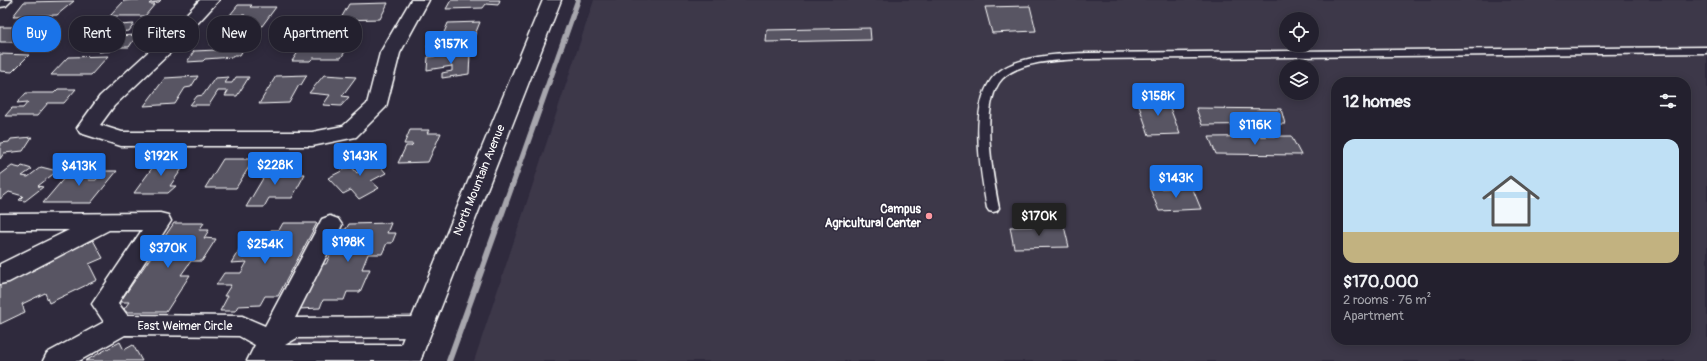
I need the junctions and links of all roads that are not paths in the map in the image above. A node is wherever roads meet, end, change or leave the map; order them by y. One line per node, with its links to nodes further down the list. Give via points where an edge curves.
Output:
1 (2, 0): 5 (street)
2 (210, 0): 3 (street, via 166,46 107,101 87,128 122,139 312,139 349,132 376,107 390,53)
3 (420, 0)
4 (552, 0): 13 (street, North Mountain Avenue)
5 (0, 2)
6 (1707, 50): 7 (lane, via 1087,56 1034,61 1013,68 999,77 989,91 984,117 988,182)
7 (993, 208)
8 (106, 221): 9 (street, East Weimer Circle); 11 (street, East Weimer Circle); 12 (street, East Weimer Circle, via 160,221 104,304)
9 (0, 222)
10 (330, 225): 14 (street)
11 (0, 275)
12 (121, 325): 14 (street, East Weimer Circle, via 242,326); 16 (street, East Weimer Circle)
13 (420, 327): 14 (street, via 293,328); 15 (street, North Mountain Avenue)
14 (265, 351): 15 (street, East Weimer Circle, via 276,356)
15 (408, 359)
16 (56, 361)

